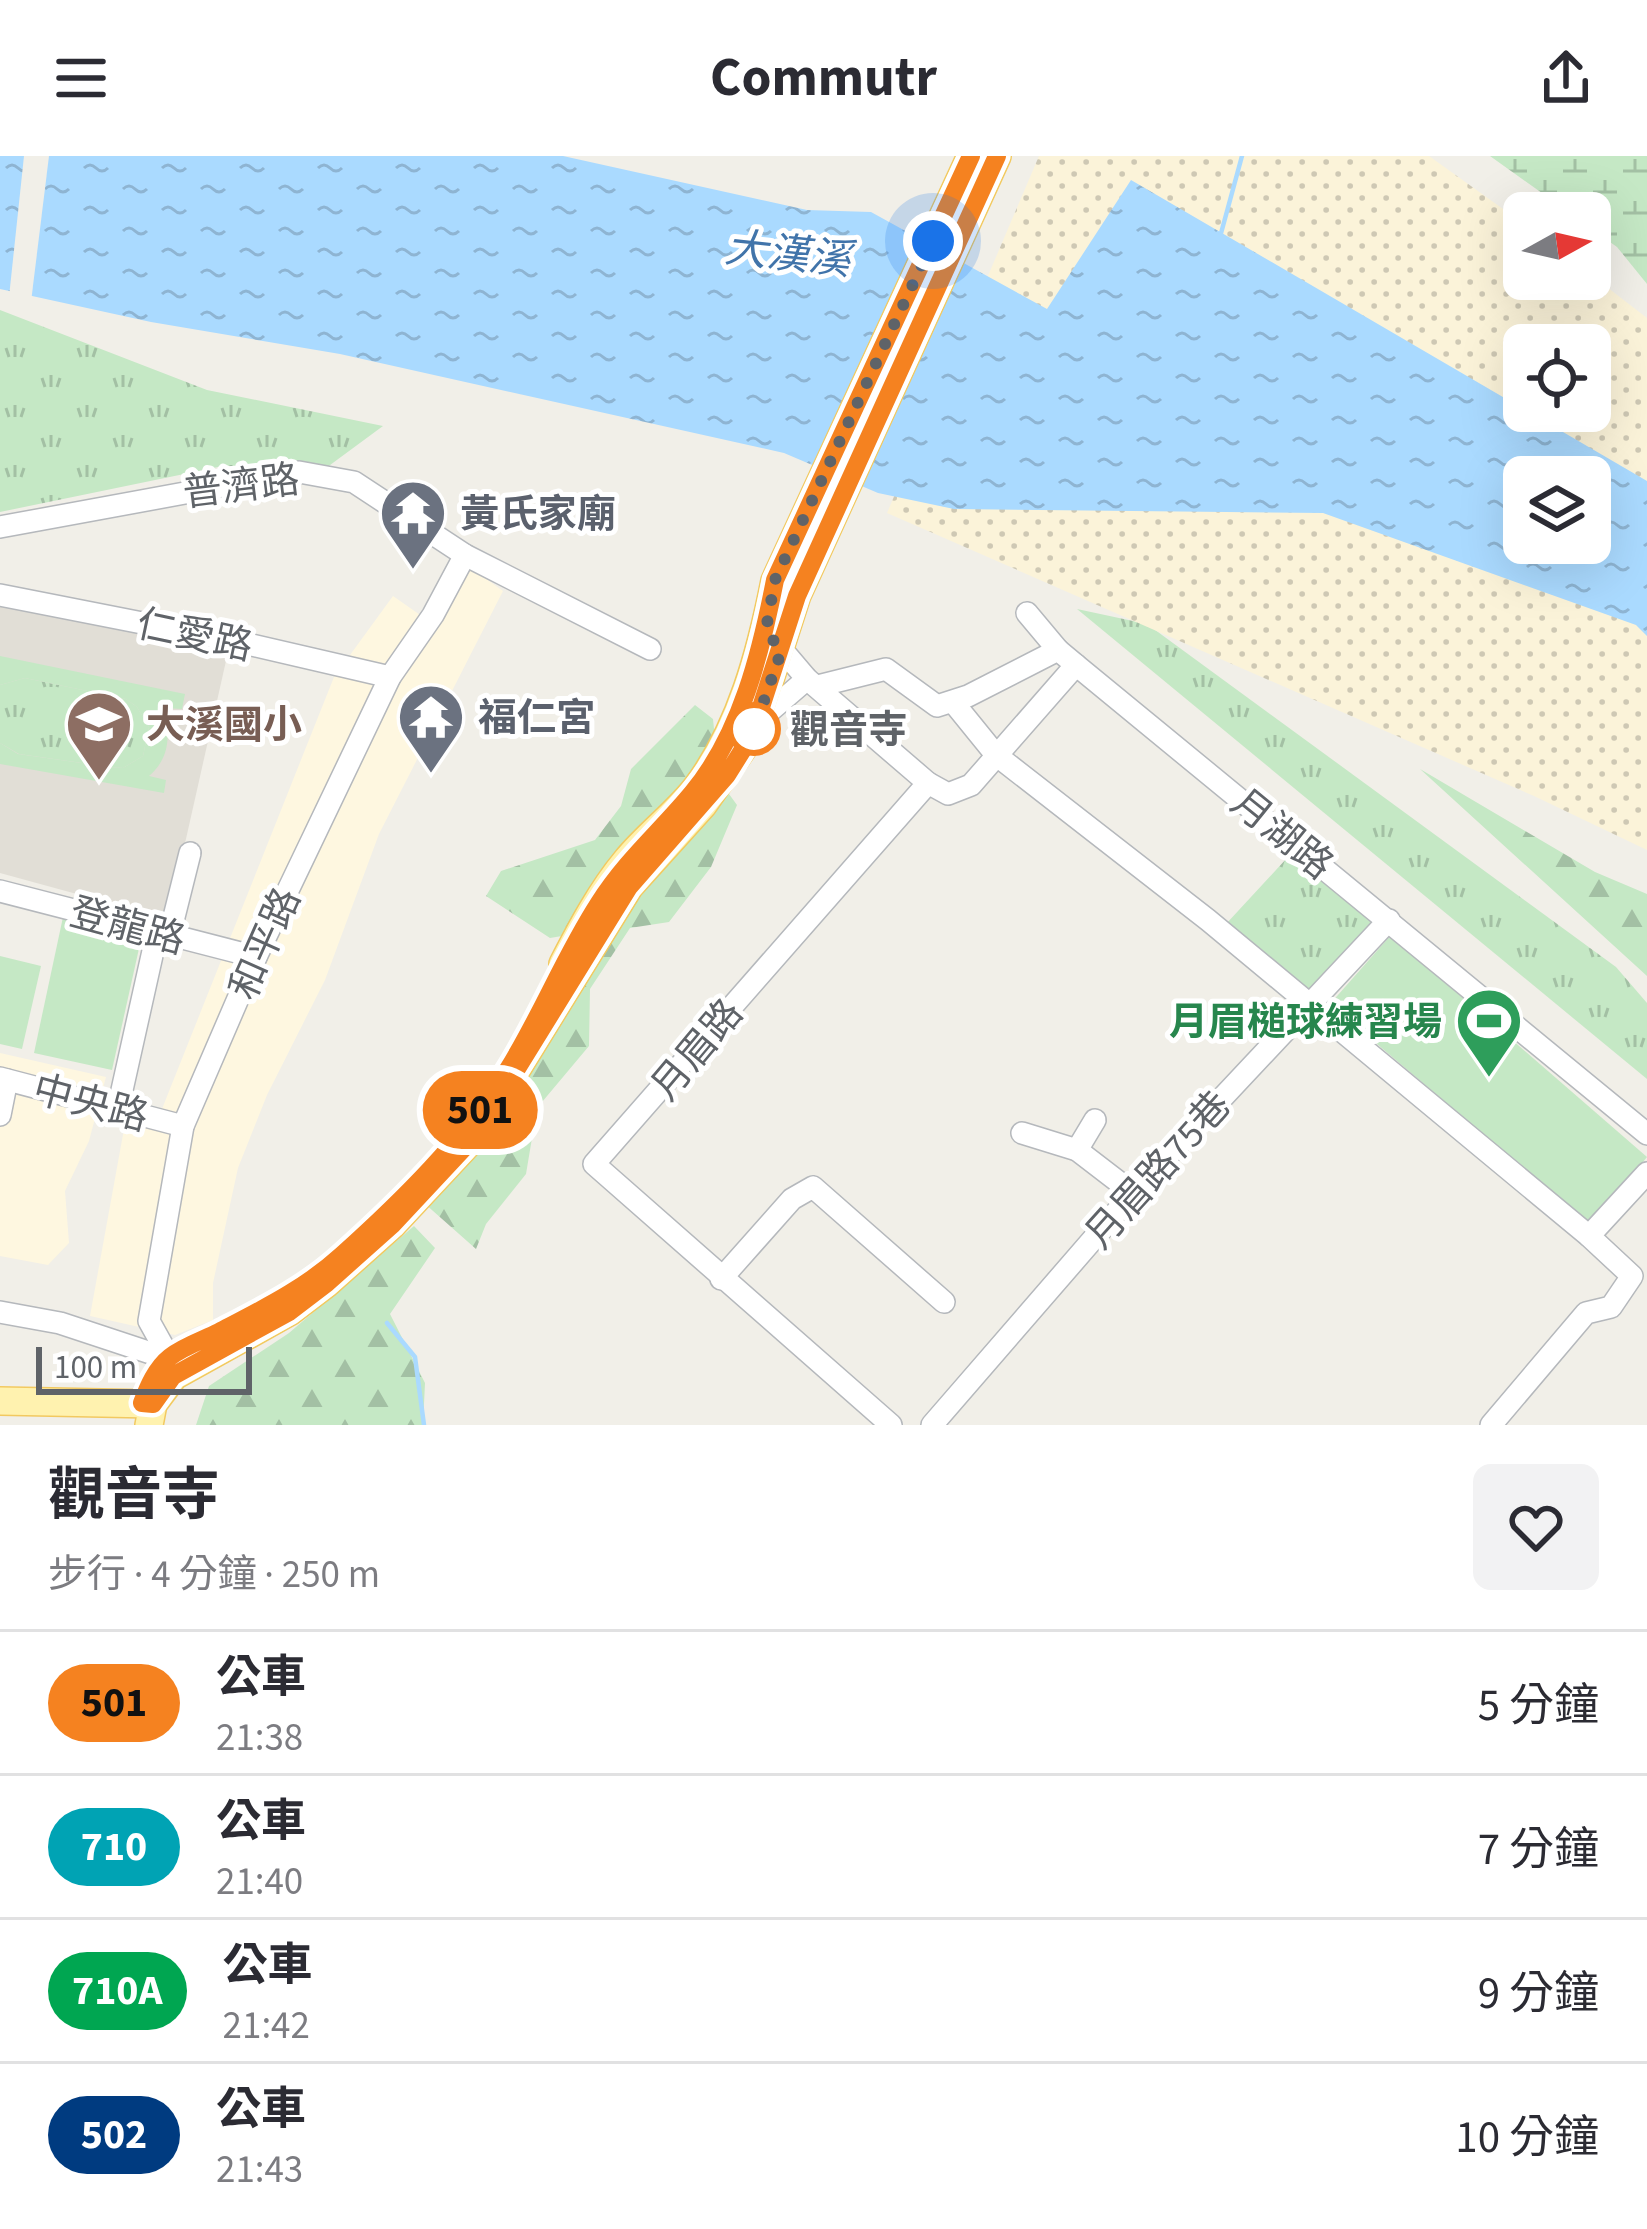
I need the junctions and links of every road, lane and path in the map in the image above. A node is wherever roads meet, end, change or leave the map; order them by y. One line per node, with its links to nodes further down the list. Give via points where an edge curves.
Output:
1 (971, 156): 5 (main road)
2 (998, 156): 5 (main road)
3 (0, 527): 4 (street, 普濟路, via 299,472 354,482)
4 (465, 554): 9 (street, 普濟路); 12 (street, 和平路)
5 (786, 588): 8 (main road)
6 (0, 595): 12 (street, 仁愛路)
7 (1027, 613): 10 (street, 月湖路)
8 (773, 641): 13 (street); 15 (main road); 38 (main road, via 716,758 625,862 472,1122 320,1275)
9 (650, 649)
10 (1058, 650): 11 (street, 月湖路); 14 (street)
11 (1076, 665): 16 (street); 20 (street, 月湖路)
12 (390, 677): 22 (street, 和平路)
13 (812, 682): 14 (street, via 886,669 937,706); 15 (street); 17 (street)
14 (952, 702): 16 (street)
15 (756, 723): 38 (main road, via 703,805 629,887 476,1135 392,1225 289,1312)
16 (996, 755): 17 (street, via 971,785 948,794); 23 (street)
17 (928, 783): 35 (street, 月眉路, via 594,1164)
18 (190, 853): 21 (street)
19 (0, 891): 21 (street, 登龍路)
20 (1389, 920): 23 (street, 月眉路75巷); 30 (street, 月湖路)
21 (163, 935): 22 (street, 登龍路); 25 (street)
22 (256, 957): 28 (street, 和平路)
23 (1307, 1005): 33 (street, 月眉路75巷); 34 (street)
24 (4, 1079): 25 (street, 中央路); 26 (street)
25 (118, 1108): 28 (street, 中央路)
26 (0, 1115)
27 (1095, 1120): 31 (street)
28 (183, 1126): 38 (street, 和平路, via 149,1321)
29 (1022, 1133): 31 (street)
30 (1647, 1134)
31 (1077, 1150): 33 (street)
32 (1647, 1173): 34 (street)
33 (1133, 1193): 42 (street, 月眉路75巷)
34 (1589, 1236): 43 (street, via 1632,1276 1611,1307 1586,1313)
35 (721, 1280): 36 (street, via 792,1199 814,1187); 41 (street, 月眉路)
36 (944, 1302)
37 (0, 1312): 38 (street)
38 (177, 1363): 40 (main road)
39 (0, 1401): 40 (main road)
40 (145, 1414)
41 (891, 1425)
42 (932, 1425)
43 (1491, 1425)

